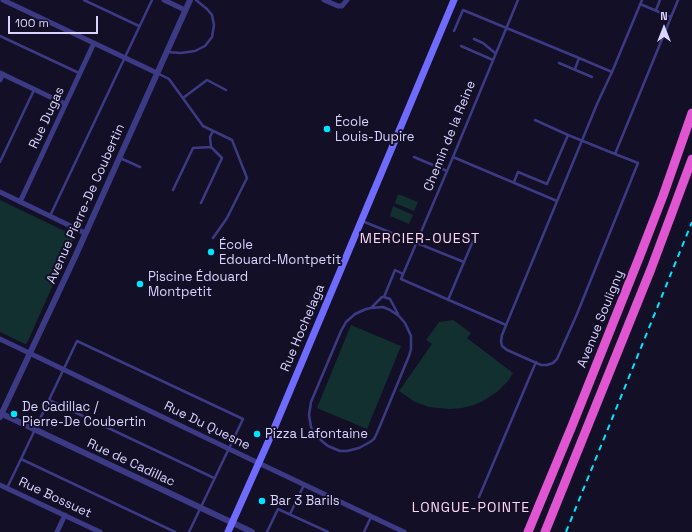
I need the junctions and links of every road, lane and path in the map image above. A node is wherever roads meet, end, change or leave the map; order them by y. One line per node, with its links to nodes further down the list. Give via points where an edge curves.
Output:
1 (4, 0): 23 (street)
2 (84, 0): 18 (lane)
3 (152, 0): 18 (lane)
4 (164, 0): 15 (street)
5 (190, 0): 15 (street, Avenue Pierre-De Coubertin)
6 (196, 0): 25 (lane, via 212,15 214,31 209,42 190,53)
7 (324, 0): 8 (street, via 338,6 342,6)
8 (347, 0)
9 (454, 0): 63 (main road, Rue Hochelaga)
10 (518, 0): 19 (lane, Chemin de la Reine)
11 (642, 0): 14 (lane)
12 (660, 0): 16 (lane)
13 (678, 0): 17 (lane)
14 (640, 4): 16 (lane); 33 (lane)
15 (185, 10): 25 (street, Avenue Pierre-De Coubertin)
16 (656, 10): 17 (lane)
17 (671, 17): 48 (lane)
18 (139, 26): 27 (lane)
19 (506, 27): 20 (lane, via 463,10); 26 (lane, Chemin de la Reine); 28 (lane)
20 (454, 30)
21 (0, 36): 35 (lane)
22 (474, 39): 26 (lane)
23 (94, 43): 27 (street); 35 (street, Rue Dugas)
24 (461, 46): 29 (lane)
25 (166, 52): 32 (street, Avenue Pierre-De Coubertin)
26 (495, 53): 29 (lane, Chemin de la Reine)
27 (125, 57): 32 (street); 62 (lane)
28 (579, 58): 31 (lane); 33 (lane)
29 (493, 60): 51 (lane, Chemin de la Reine)
30 (559, 63): 31 (lane)
31 (575, 69): 36 (lane)
32 (157, 72): 40 (lane, via 169,79); 49 (street, Avenue Pierre-De Coubertin)
33 (612, 72): 46 (lane)
34 (1, 74): 37 (street); 38 (street)
35 (80, 74): 41 (street, Rue Dugas)
36 (592, 77)
37 (0, 80)
38 (34, 89): 41 (street); 53 (lane)
39 (226, 90): 40 (lane, via 207,80)
40 (183, 98): 44 (lane, via 204,126)
41 (65, 104): 60 (street, Rue Dugas)
42 (692, 113): 105 (highway, Avenue Souligny, via 640,258)
43 (535, 120): 45 (lane)
44 (213, 131): 47 (lane, via 210,138); 65 (lane, via 232,140 247,178 227,218)
45 (568, 135): 46 (lane); 56 (lane, via 548,184 518,172)
46 (582, 141): 48 (lane); 59 (lane)
47 (211, 147): 57 (lane, via 193,148); 61 (lane, via 222,158)
48 (615, 154): 77 (lane, via 638,163 557,359 547,365)
49 (119, 157): 54 (lane); 64 (street, Avenue Pierre-De Coubertin)
50 (414, 157): 55 (lane)
51 (453, 157): 55 (lane, Chemin de la Reine); 56 (lane)
52 (692, 158): 106 (highway, via 649,276)
53 (0, 162)
54 (140, 167)
55 (447, 171): 67 (lane, Chemin de la Reine)
56 (514, 182): 59 (lane)
57 (173, 190)
58 (0, 192): 60 (street)
59 (557, 201): 74 (lane)
60 (20, 202): 62 (street)
61 (201, 204)
62 (50, 216): 64 (street)
63 (361, 221): 67 (lane); 84 (main road, Rue Hochelaga)
64 (85, 233): 76 (street, Avenue Pierre-De Coubertin)
65 (213, 238)
66 (473, 241): 68 (lane)
67 (416, 243): 68 (lane); 69 (lane, Chemin de la Reine)
68 (464, 262): 71 (lane)
69 (403, 274): 70 (lane, via 395,270); 71 (lane, Chemin de la Reine, via 401,279)
70 (384, 297): 72 (lane); 73 (lane, via 390,299)
71 (448, 300): 74 (lane)
72 (371, 308): 73 (lane, via 383,307); 73 (lane, via 355,314 343,326 311,402 311,427 322,442 340,451 359,448 370,442 377,432 411,349 411,336)
73 (399, 316)
74 (506, 325): 77 (lane, via 500,341 502,346)
75 (0, 339): 76 (street, Rue Du Quesne)
76 (30, 354): 78 (street, Rue Du Quesne); 80 (street, Avenue Pierre-De Coubertin)
77 (536, 362): 89 (lane)
78 (63, 370): 79 (lane); 82 (street, Rue Du Quesne); 82 (lane, via 77,341 243,419)
79 (49, 400): 81 (lane); 85 (lane)
80 (1, 415): 81 (street, Rue de Cadillac)
81 (35, 430): 83 (lane); 90 (street, Rue de Cadillac)
82 (228, 449): 84 (street, Rue Du Quesne); 85 (lane)
83 (21, 459): 88 (lane); 97 (lane)
84 (259, 464): 87 (street, Rue Du Quesne); 94 (main road, Rue Hochelaga)
85 (214, 478): 90 (lane)
86 (0, 485): 88 (street, Rue Bossuet)
87 (304, 485): 91 (lane); 93 (street, Rue Du Quesne)
88 (7, 488): 92 (street, Rue Bossuet)
89 (479, 497)
90 (200, 508): 94 (street, Rue de Cadillac); 98 (lane)
91 (290, 514): 101 (lane, via 278,509); 102 (lane)
92 (65, 516): 95 (street, Rue Bossuet); 96 (street)
93 (372, 516): 103 (lane); 104 (street, Rue Du Quesne)
94 (232, 523): 99 (main road, Rue Hochelaga); 100 (street, Rue de Cadillac)
95 (96, 531)
96 (57, 532)
97 (175, 532)
98 (189, 532)
99 (228, 532)
100 (252, 532)
101 (267, 532)
102 (328, 532)
103 (364, 532)
104 (403, 532)
105 (528, 532)
106 (545, 532)

